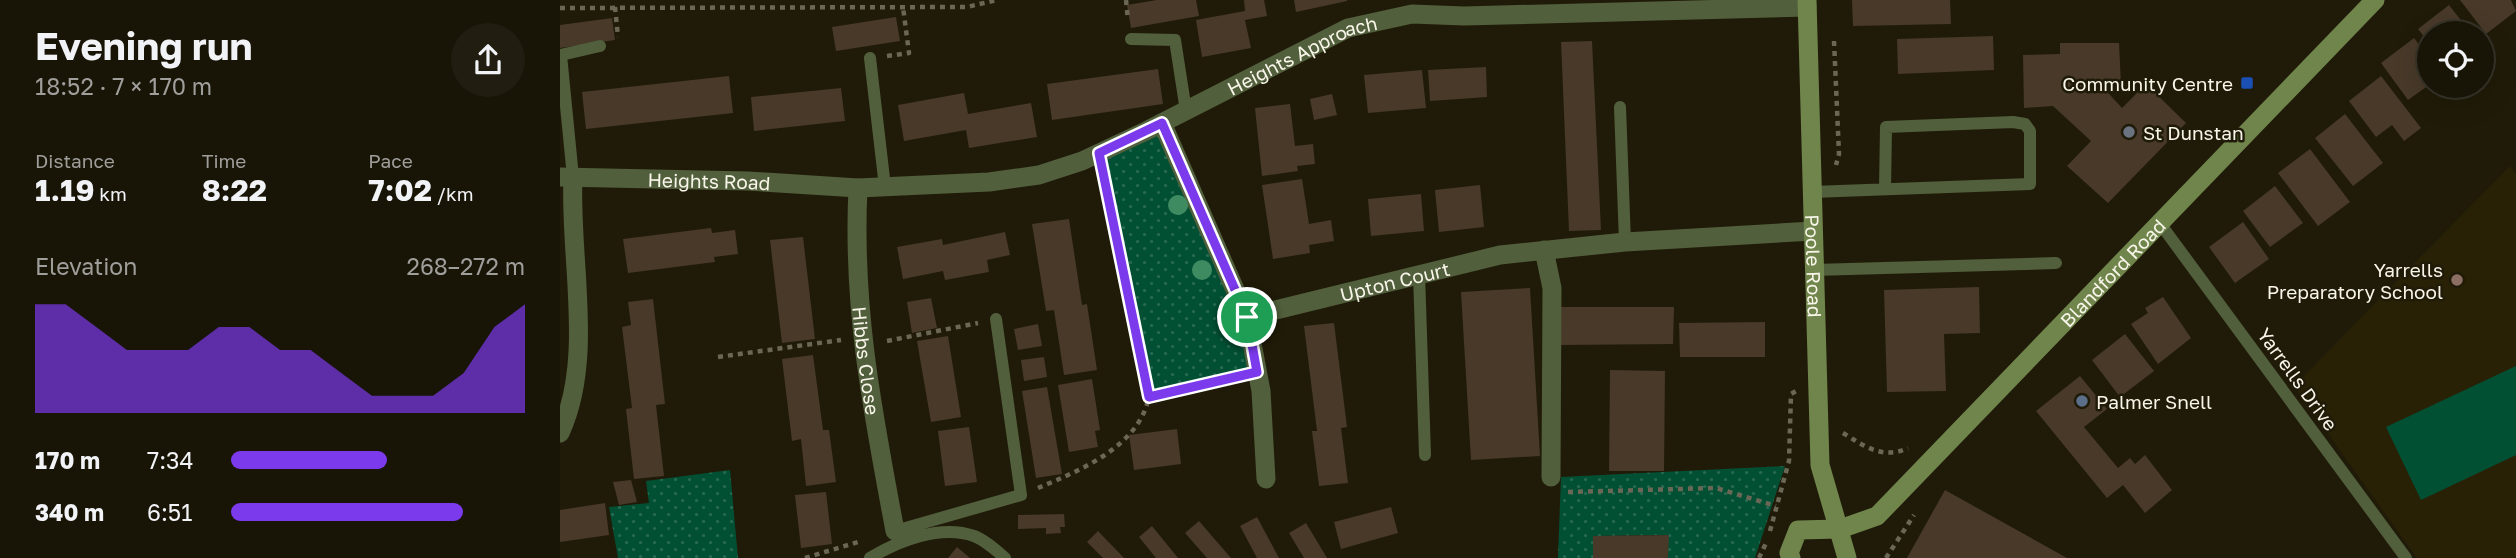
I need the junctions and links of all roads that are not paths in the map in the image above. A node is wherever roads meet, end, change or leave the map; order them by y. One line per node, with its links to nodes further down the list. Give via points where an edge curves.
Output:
1 (2375, 0): 14 (main road, Blandford Road)
2 (1807, 4): 7 (street, Heights Approach, via 1412,14 1348,28); 13 (main road, Poole Road)
3 (1131, 39): 7 (lane, via 1175,40)
4 (600, 46): 9 (lane, via 561,55)
5 (870, 58): 10 (lane)
6 (1620, 107): 16 (lane)
7 (1186, 111): 8 (street, Heights Approach)
8 (1162, 123): 10 (street, Heights Approach, via 1039,175); 21 (street)
9 (566, 177): 11 (street, Heights Road); 23 (street, via 577,318 574,387)
10 (885, 187): 11 (street, Heights Approach)
11 (858, 188): 28 (street, Hibbs Close, via 855,252 861,342)
12 (1885, 189): 12 (lane, via 2030,184 2031,131 2025,124 2013,122 1886,127); 13 (lane)
13 (1812, 192): 15 (main road, Poole Road)
14 (2159, 222): 27 (main road, Blandford Road, via 1877,516); 33 (lane, Yarrells Drive)
15 (1813, 231): 16 (street, Upton Court); 19 (main road, Poole Road)
16 (1625, 242): 17 (street, Upton Court)
17 (1544, 250): 20 (street, Upton Court); 26 (street, via 1552,288)
18 (2056, 263): 19 (lane)
19 (1815, 270): 27 (main road, Poole Road, via 1820,465)
20 (1419, 274): 21 (street, Upton Court); 24 (lane)
21 (1247, 317): 25 (street, via 1265,438)
22 (996, 319): 28 (lane, via 1021,495)
23 (560, 433)
24 (1425, 455)
25 (1266, 479)
26 (1556, 485)
27 (1840, 529): 31 (main road, Blandford Road, via 1798,530); 32 (main road, Poole Road)
28 (896, 537): 29 (lane); 30 (lane, via 974,536)
29 (870, 558)
30 (1005, 558)
31 (1791, 558)
32 (1847, 558)
33 (2406, 558)

